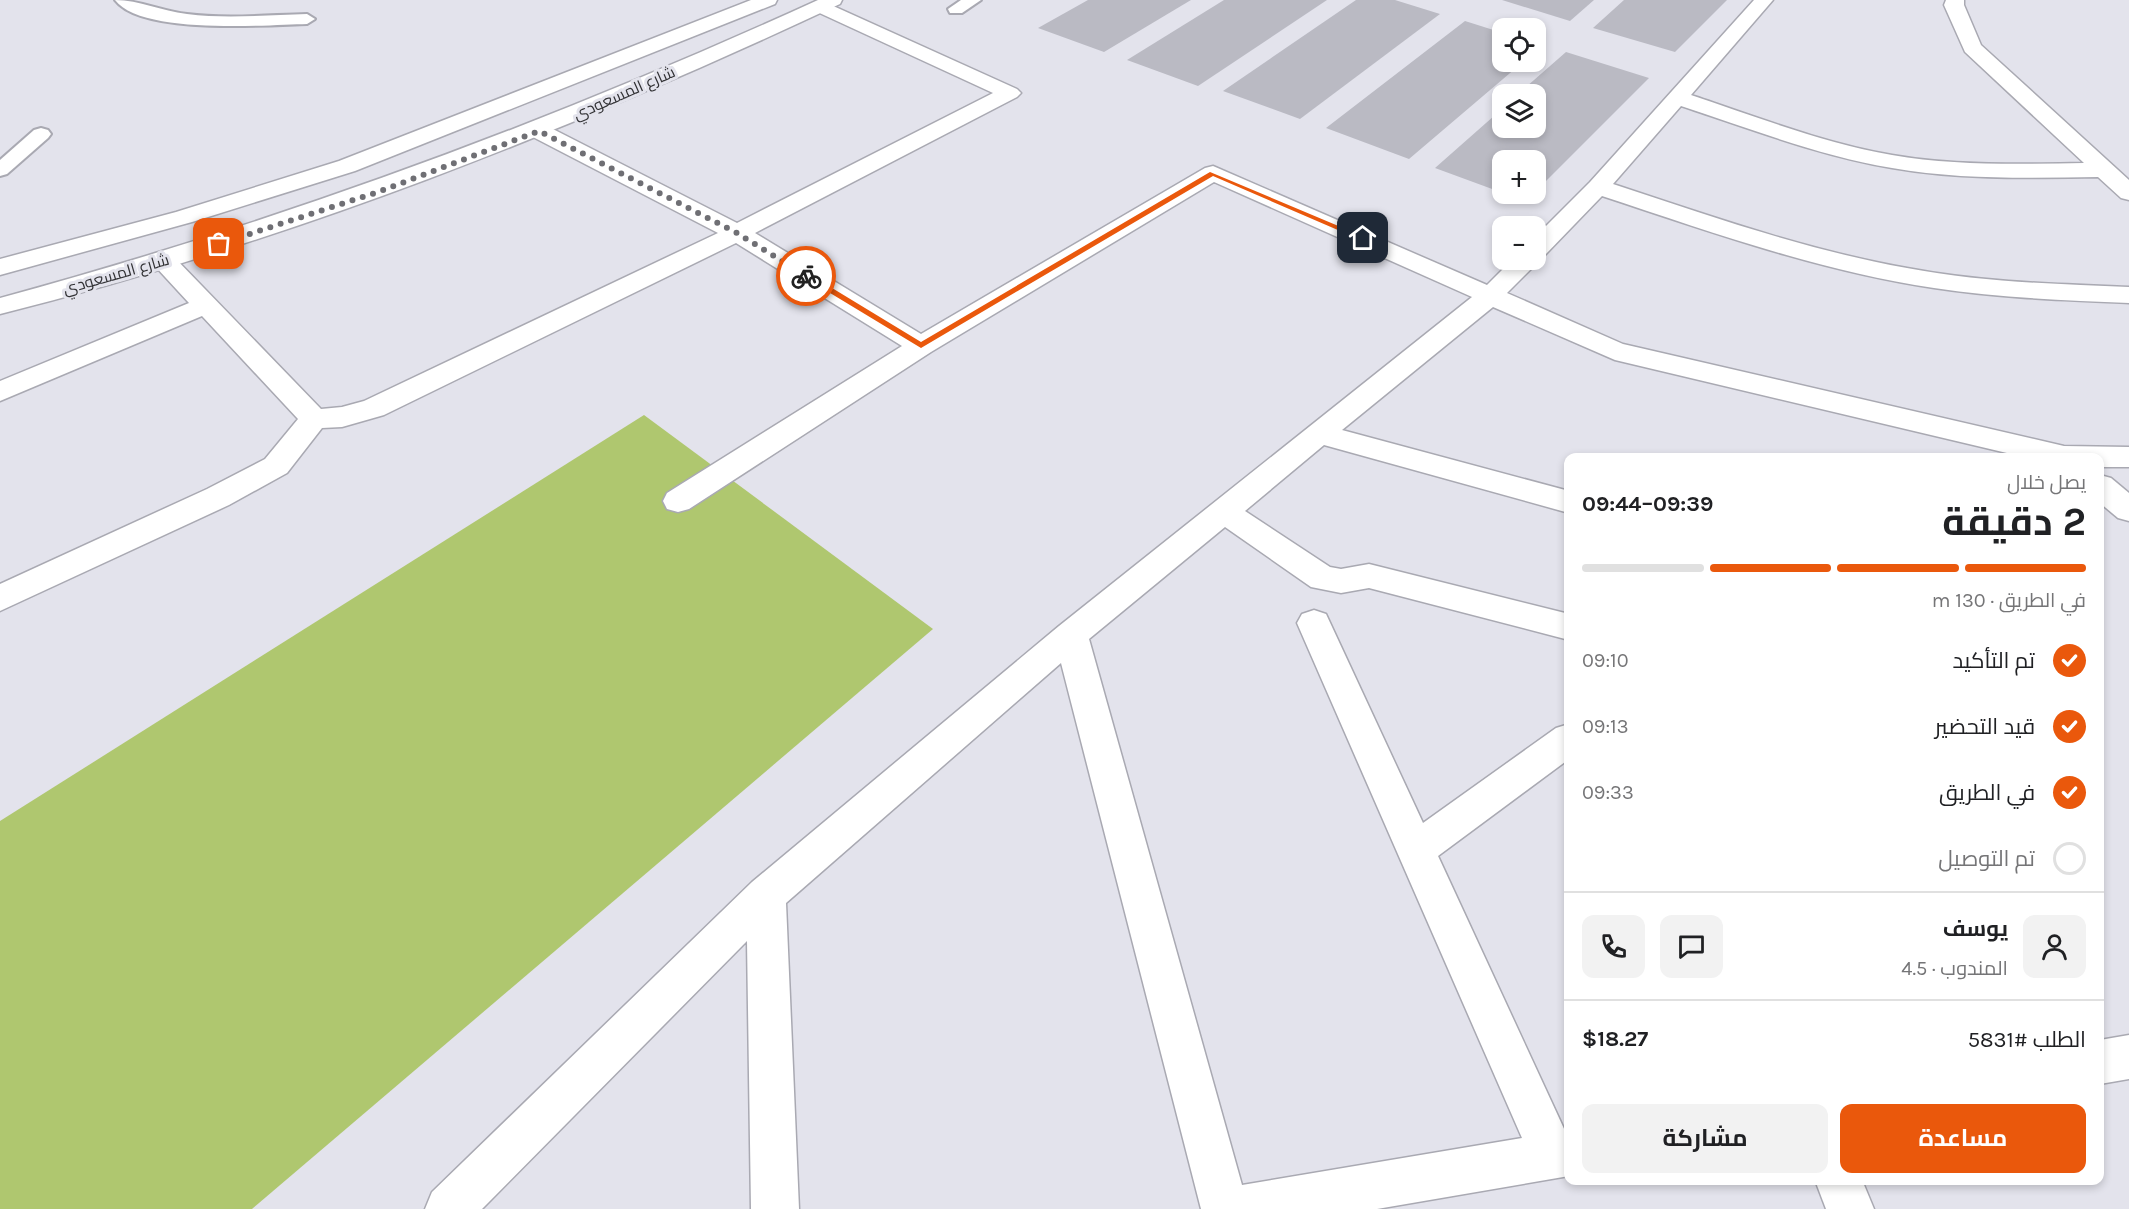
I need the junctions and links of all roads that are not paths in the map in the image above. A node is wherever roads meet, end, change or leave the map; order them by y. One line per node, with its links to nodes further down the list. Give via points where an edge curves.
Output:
1 (123, 0): 8 (lane, via 168,18)
2 (768, 0): 19 (street, شارع المسعودي, via 347,166 184,217)
3 (973, 0): 7 (lane)
4 (1764, 0): 9 (street)
5 (1955, 0): 13 (street, via 1972,48)
6 (826, 3): 10 (street, شارع المسعودي); 16 (street, via 1010,93)
7 (956, 9)
8 (307, 19)
9 (1677, 98): 13 (street, via 1851,153 1922,166 1993,171); 14 (street)
10 (539, 131): 16 (street); 18 (street, شارع المسعودي, via 378,192)
11 (41, 134): 12 (lane)
12 (0, 170)
13 (2106, 171): 15 (street)
14 (1598, 187): 17 (street); 22 (street, via 1797,251 1908,277 2025,291)
15 (2129, 193)
16 (737, 233): 25 (street); 27 (street, via 374,408 342,417)
17 (1546, 240)
18 (163, 260): 23 (street); 24 (street, شارع المسعودي)
19 (0, 267)
20 (1516, 270): 21 (street)
21 (1492, 294): 25 (street, via 1213,173); 28 (street); 29 (street, via 1615,351)
22 (2129, 295)
23 (206, 305): 26 (street); 27 (street)
24 (0, 306)
25 (921, 346): 33 (street)
26 (0, 392)
27 (314, 419): 37 (street, via 276,466)
28 (1319, 434): 34 (street); 36 (street)
29 (2048, 453)
30 (2104, 457): 31 (street)
31 (2129, 457)
32 (2104, 489): 35 (street)
33 (678, 501)
34 (1564, 501)
35 (2129, 510)
36 (1223, 512): 39 (street, via 1322,578 1341,581 1370,576); 40 (street)
37 (0, 598)
38 (1314, 623): 42 (street)
39 (1564, 626)
40 (1071, 635): 43 (street); 50 (street)
41 (1564, 743): 42 (street)
42 (1416, 850): 46 (street)
43 (766, 895): 48 (street); 49 (street)
44 (2129, 1057): 45 (street)
45 (2104, 1061)
46 (1561, 1154): 51 (street)
47 (1840, 1185): 52 (street)
48 (449, 1209)
49 (775, 1209)
50 (1225, 1209)
51 (1241, 1209)
52 (1850, 1209)

